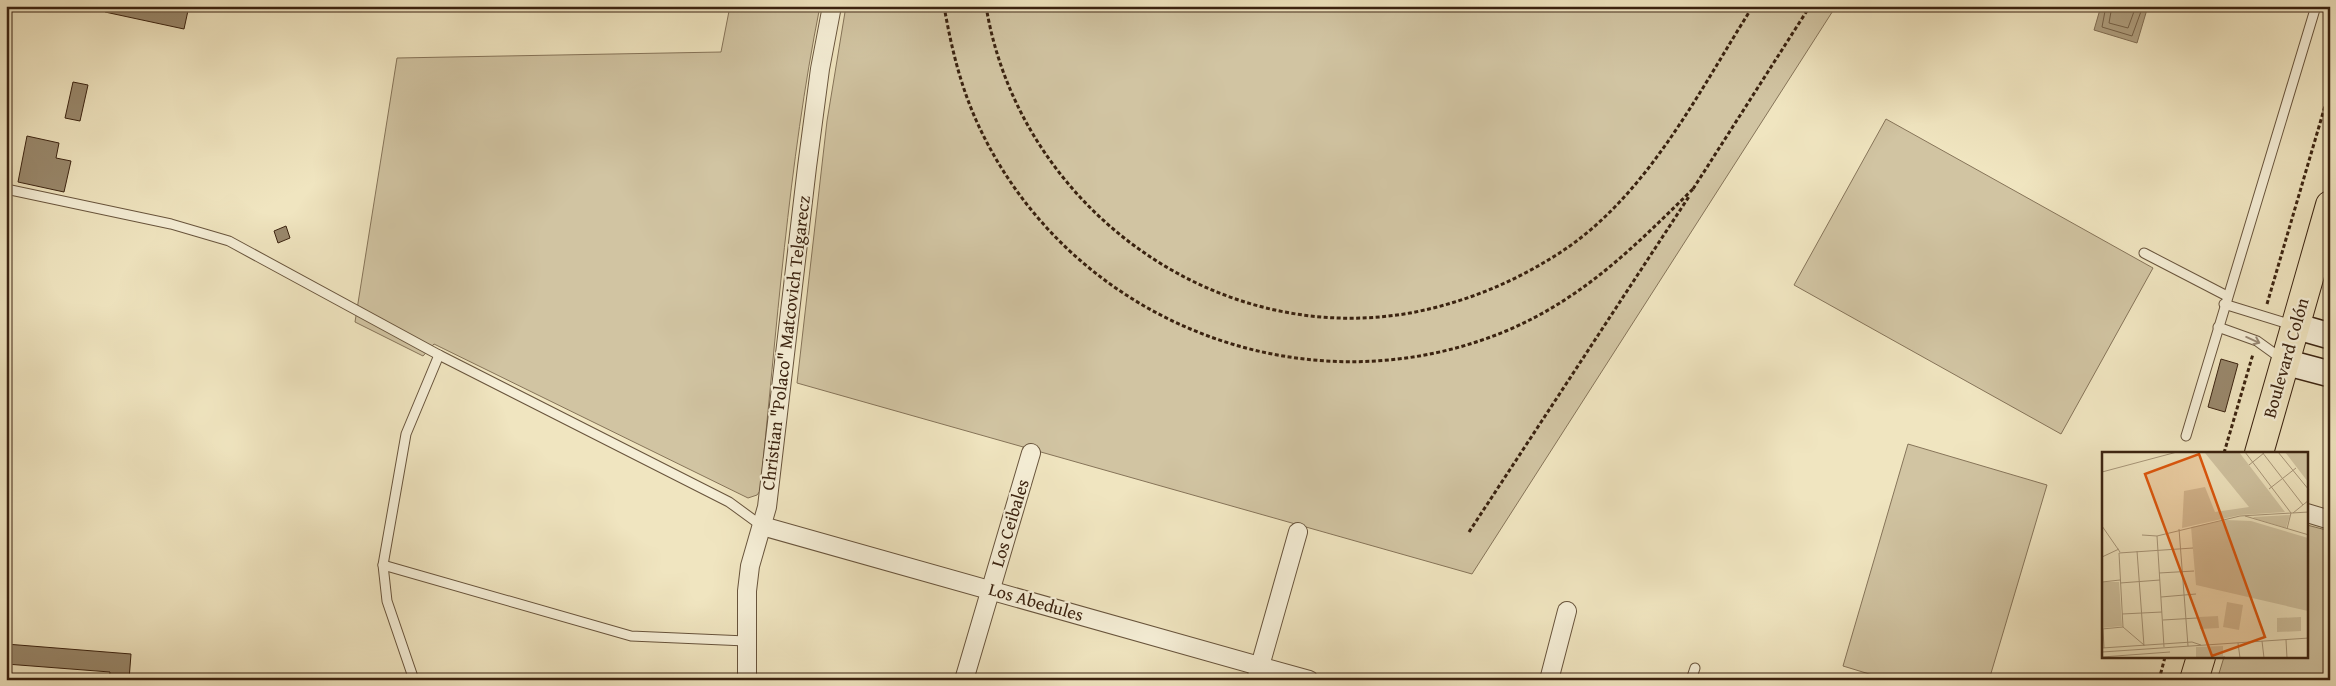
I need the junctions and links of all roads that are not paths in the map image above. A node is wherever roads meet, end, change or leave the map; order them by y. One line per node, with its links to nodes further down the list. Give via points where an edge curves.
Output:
1 (832, 6): 18 (street, Christian "Polaco" Matcovich Telgarecz, via 806,167 767,507)
2 (2316, 6): 6 (lane)
3 (6, 189): 10 (lane, via 171,224 229,241)
4 (2330, 205): 7 (highway, Boulevard Colón)
5 (2144, 253): 6 (lane)
6 (2226, 300): 7 (lane, via 2264,317); 8 (lane)
7 (2295, 326): 9 (main road); 11 (highway, Boulevard Colón)
8 (2218, 327): 11 (lane, one-way to 11, via 2257,341); 13 (lane)
9 (2330, 336)
10 (439, 355): 18 (lane, via 729,502); 20 (lane, via 406,434)
11 (2285, 362): 12 (main road); 14 (highway, Boulevard Colón)
12 (2330, 374)
13 (2186, 436)
14 (2260, 452)
15 (1031, 453): 21 (street, Los Ceibales)
16 (2308, 513): 17 (street)
17 (2330, 520)
18 (762, 526): 21 (street, Los Abedules); 23 (street, Christian "Polaco" Matcovich Telgarecz, via 750,566)
19 (1298, 532): 26 (street)
20 (383, 565): 23 (lane, via 631,636); 27 (lane, via 387,600)
21 (990, 589): 26 (street, Los Abedules); 29 (street, Los Ceibales)
22 (1567, 611): 31 (street)
23 (746, 641): 28 (street, Christian "Polaco" Matcovich Telgarecz)
24 (2200, 658): 33 (highway)
25 (1695, 668): 32 (lane)
26 (1258, 673): 30 (street, Los Abedules)
27 (414, 680)
28 (747, 680)
29 (964, 680)
30 (1309, 680)
31 (1548, 680)
32 (1691, 680)
33 (2194, 680)

